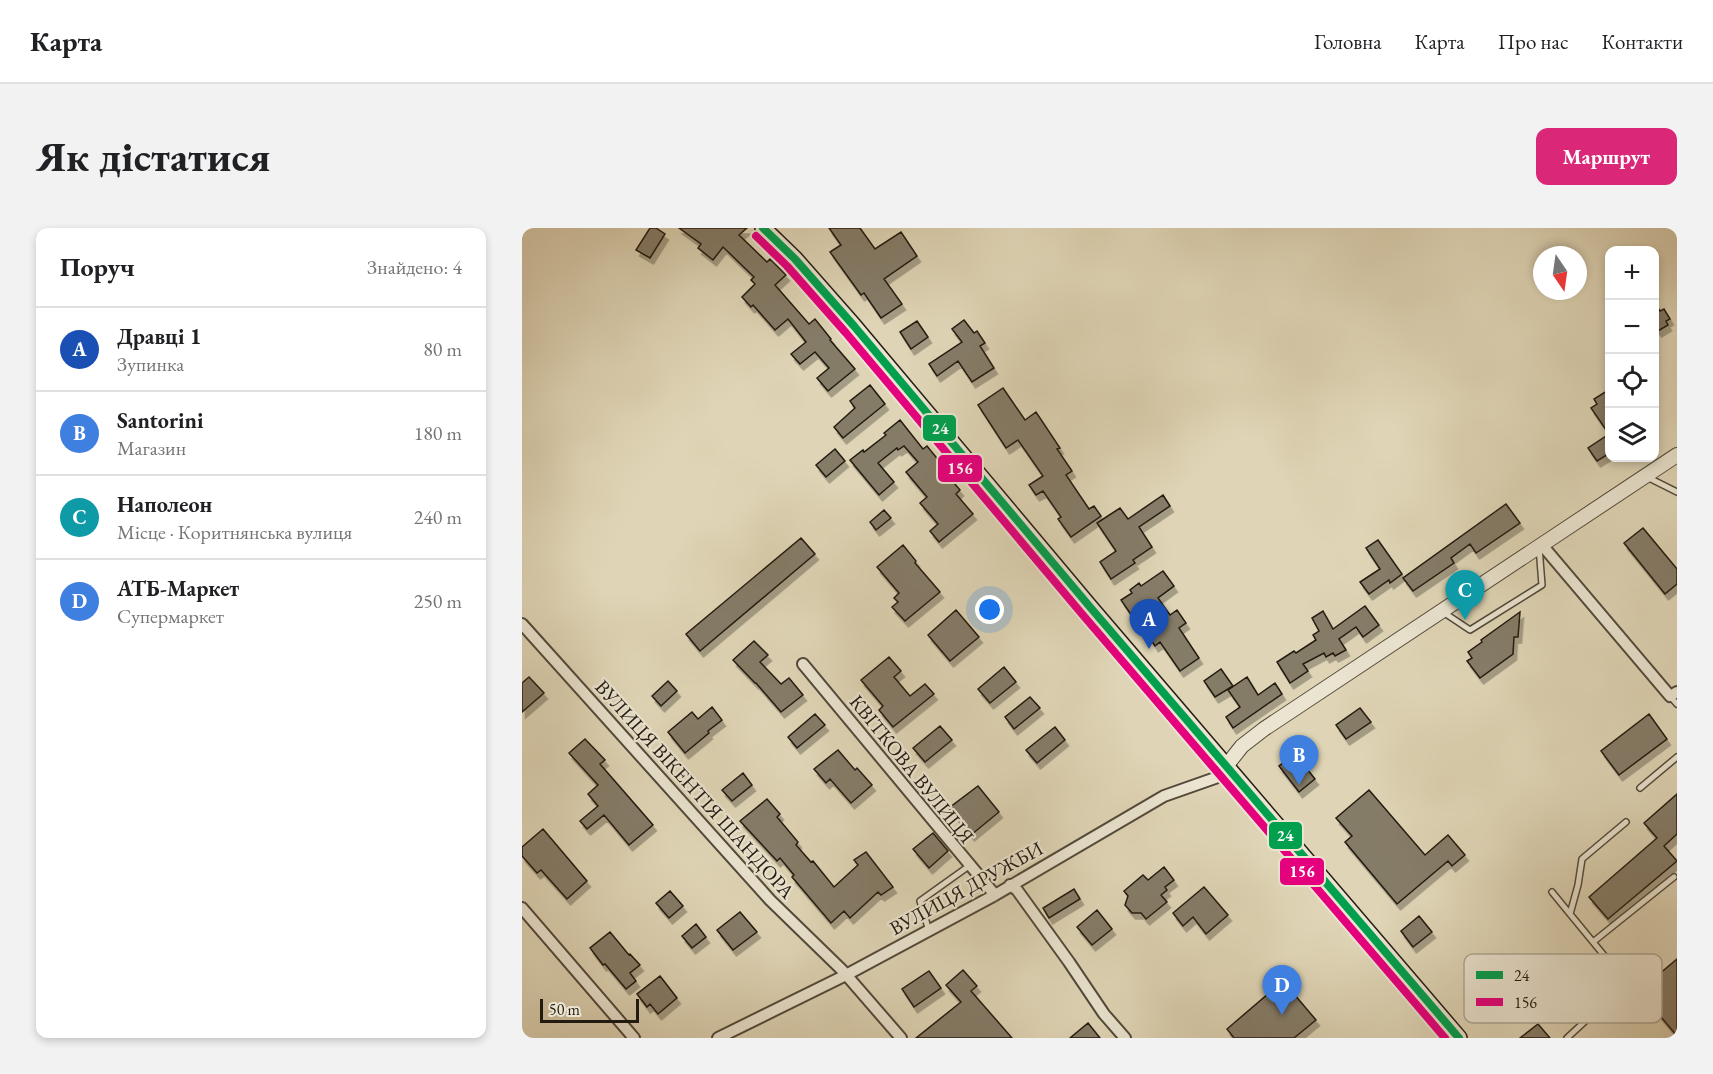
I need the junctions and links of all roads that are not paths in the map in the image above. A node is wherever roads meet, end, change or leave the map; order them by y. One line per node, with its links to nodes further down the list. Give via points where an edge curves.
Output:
1 (763, 228): 11 (main road, via 855,327)
2 (1677, 455): 3 (street)
3 (1646, 477): 4 (lane); 5 (street)
4 (1677, 492)
5 (1541, 546): 6 (street); 6 (lane, via 1542,585 1470,630); 9 (street)
6 (1442, 611): 11 (street, via 1253,736)
7 (522, 624): 24 (street, ВУЛИЦЯ ВІКЕНТІЯ ШАНДОРА, via 763,892)
8 (803, 664): 14 (street, КВІТКОВА ВУЛИЦЯ)
9 (1675, 697)
10 (1677, 757): 12 (lane)
11 (1227, 765): 16 (street, ВУЛИЦЯ ДРУЖБИ, via 1218,777 1164,796); 30 (main road)
12 (1640, 788)
13 (1626, 822): 20 (lane, via 1582,860)
14 (969, 866): 18 (street, КВІТКОВА ВУЛИЦЯ); 21 (lane, via 920,900)
15 (1674, 876): 22 (lane)
16 (1010, 885): 18 (street, ВУЛИЦЯ ДРУЖБИ); 29 (street)
17 (1552, 892): 20 (lane)
18 (995, 895): 21 (street, ВУЛИЦЯ ДРУЖБИ)
19 (522, 908): 26 (street)
20 (1570, 914): 22 (lane)
21 (929, 931): 24 (street, ВУЛИЦЯ ДРУЖБИ)
22 (1593, 942): 23 (lane)
23 (1603, 954)
24 (846, 975): 27 (street, ВУЛИЦЯ ДРУЖБИ); 28 (street, ВУЛИЦЯ ВІКЕНТІЯ ШАНДОРА)
25 (1583, 1023): 31 (lane)
26 (634, 1038)
27 (718, 1038)
28 (901, 1038)
29 (1125, 1038)
30 (1459, 1038)
31 (1567, 1038)

